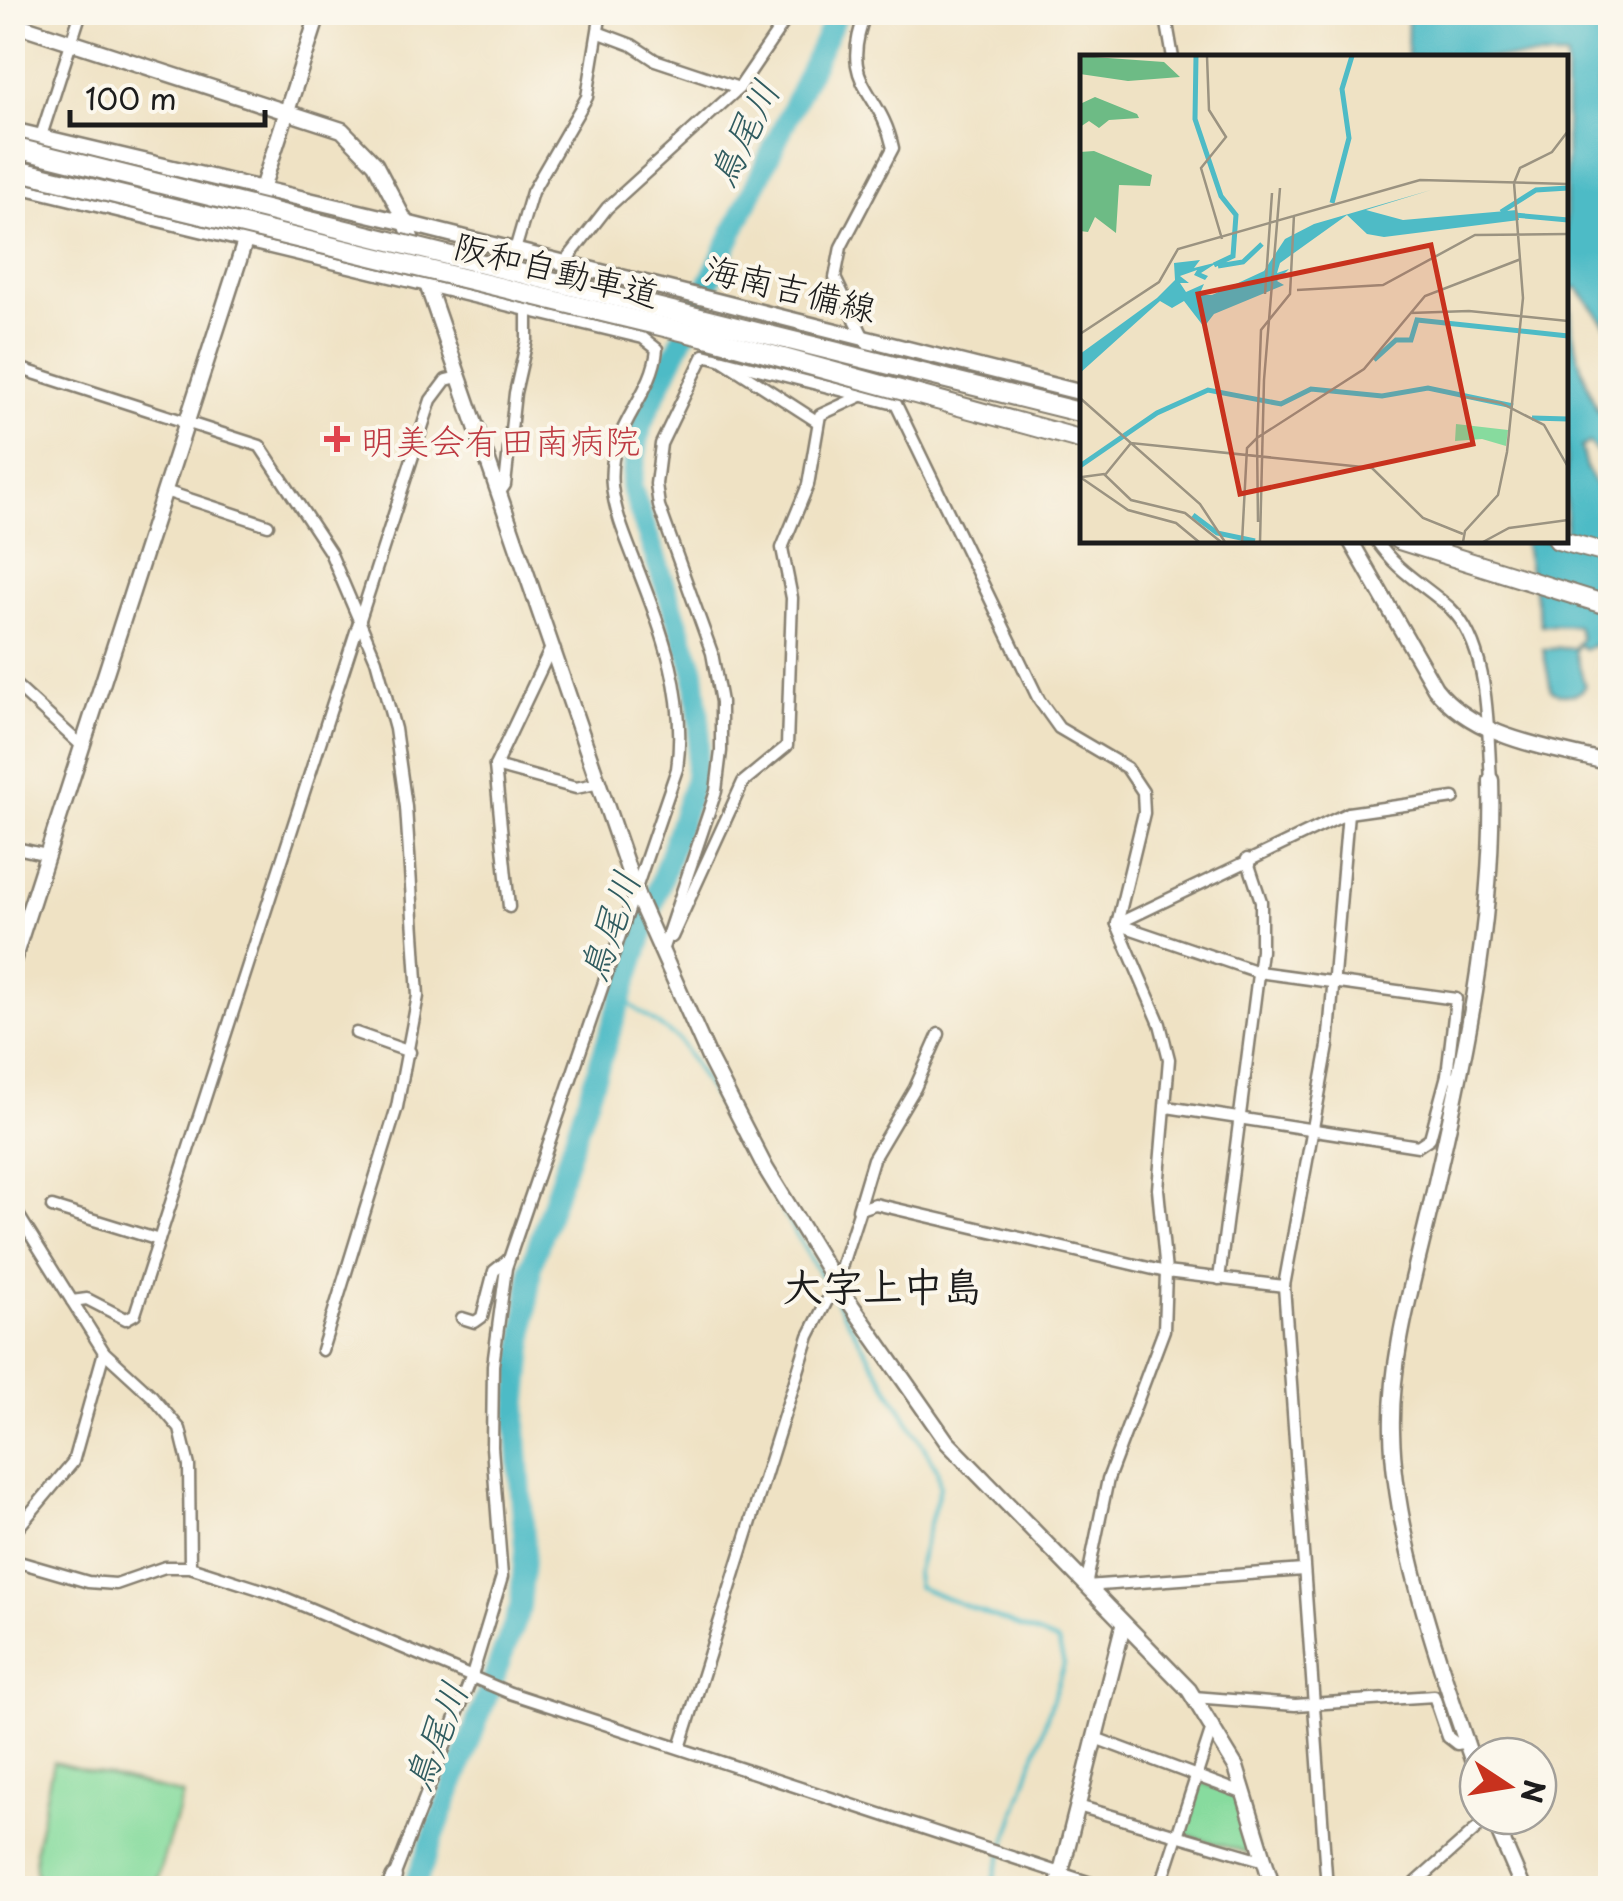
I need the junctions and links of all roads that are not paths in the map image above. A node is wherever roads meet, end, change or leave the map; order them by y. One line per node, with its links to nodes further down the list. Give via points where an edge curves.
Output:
1 (81, 12): 9 (street)
2 (319, 12): 12 (street)
3 (601, 12): 8 (street)
4 (791, 12): 11 (street)
5 (866, 12): 27 (street, via 854,63 893,148 835,262 835,278)
6 (1165, 12): 10 (street)
7 (12, 23): 9 (street)
8 (600, 34): 11 (street); 22 (street, via 587,97 532,192)
9 (72, 42): 12 (street); 14 (street)
10 (1172, 55)
11 (739, 88): 24 (street, via 607,208)
12 (288, 111): 18 (street); 19 (street, via 342,130 360,144)
13 (12, 130): 14 (street, 海南吉備線)
14 (42, 138): 17 (street); 18 (street, 海南吉備線)
15 (12, 147): 34 (highway, 阪和自動車道, bridge)
16 (12, 170): 37 (highway, 阪和自動車道, bridge, via 678,330)
17 (26, 188): 20 (street); 21 (street)
18 (262, 189): 19 (street, 海南吉備線); 21 (street)
19 (406, 222): 22 (street, 海南吉備線); 25 (street)
20 (12, 226)
21 (246, 242): 25 (street); 35 (street)
22 (515, 250): 23 (street, 海南吉備線)
23 (538, 256): 24 (street, 海南吉備線); 26 (street)
24 (565, 262): 27 (street, 海南吉備線)
25 (428, 286): 26 (street); 30 (street)
26 (529, 310): 39 (street, via 509,461); 61 (street, via 643,338 657,348 616,441 611,474 619,518 675,672 680,718 677,769)
27 (864, 337): 31 (street, 海南吉備線); 33 (street)
28 (721, 358): 32 (street); 36 (street); 64 (street, via 700,358 656,470 659,506 712,653 722,727 716,791)
29 (12, 366): 35 (street)
30 (458, 377): 39 (street); 47 (street, via 446,380 431,400)
31 (1080, 392)
32 (862, 396): 33 (street); 36 (street, via 820,415)
33 (895, 404): 63 (street, via 1039,700 1067,735 1127,768 1140,783 1144,813)
34 (1080, 411)
35 (188, 422): 38 (street); 47 (street, via 268,453 316,528)
36 (818, 422): 64 (street, via 808,484 782,548 792,598 787,746 743,782)
37 (1080, 439)
38 (164, 492): 40 (street); 51 (street)
39 (498, 495): 48 (street)
40 (268, 525)
41 (1351, 542): 50 (street, via 1435,688 1463,717)
42 (1377, 542): 50 (street, via 1396,568 1448,607 1463,627)
43 (1404, 542): 46 (highway)
44 (1565, 542): 45 (highway)
45 (1610, 554)
46 (1610, 606)
47 (362, 621): 70 (street, via 388,699 406,807 419,972); 78 (street)
48 (550, 650): 53 (street); 55 (street)
49 (12, 682): 51 (street)
50 (1494, 731): 52 (street); 54 (street)
51 (82, 746): 59 (street)
52 (1610, 763)
53 (496, 766): 55 (street, via 576,788); 62 (street)
54 (1491, 780): 71 (street, via 1490,896)
55 (595, 784): 61 (street)
56 (1454, 798): 57 (street)
57 (1348, 813): 60 (street); 67 (street)
58 (12, 847): 59 (street)
59 (48, 855): 65 (street)
60 (1247, 859): 63 (street); 66 (street, via 1262,912)
61 (636, 893): 64 (street); 79 (street)
62 (508, 906)
63 (1116, 924): 66 (street); 72 (street, via 1167,1047)
64 (660, 953): 82 (street, via 766,1169)
65 (12, 964)
66 (1258, 972): 67 (street); 73 (street)
67 (1335, 982): 71 (street, via 1456,999); 74 (street)
68 (356, 1034): 70 (street)
69 (939, 1034): 77 (street, via 873,1159)
70 (410, 1052): 86 (street)
71 (1454, 1077): 74 (street, via 1426,1144); 98 (street, via 1399,1347 1392,1432 1416,1568)
72 (1167, 1107): 73 (street); 80 (street, via 1158,1190)
73 (1240, 1118): 74 (street); 81 (street)
74 (1313, 1130): 83 (street)
75 (12, 1204): 84 (street)
76 (52, 1206): 78 (street)
77 (857, 1214): 80 (street, via 875,1204); 82 (street)
78 (160, 1240): 84 (street, via 132,1318 86,1299)
79 (508, 1260): 85 (street, via 494,1270 482,1317); 94 (street, via 493,1366 502,1576)
80 (1166, 1272): 81 (street); 92 (street, via 1164,1330 1108,1479)
81 (1219, 1278): 83 (street)
82 (836, 1283): 92 (street, via 946,1442); 101 (street, via 809,1336)
83 (1284, 1286): 91 (street)
84 (72, 1301): 87 (street)
85 (462, 1318)
86 (322, 1350)
87 (104, 1352): 88 (street, via 73,1462); 90 (street, via 180,1429 188,1466)
88 (12, 1535)
89 (12, 1560): 90 (street, via 116,1584 165,1566)
90 (190, 1566): 94 (street, via 292,1601)
91 (1303, 1570): 92 (street); 96 (street)
92 (1086, 1586): 93 (street)
93 (1123, 1626): 95 (street); 99 (street)
94 (474, 1680): 101 (street); 110 (street)
95 (1194, 1697): 96 (street); 97 (street)
96 (1312, 1704): 100 (street, via 1434,1696 1448,1736); 114 (street)
97 (1213, 1724): 102 (street); 103 (street)
98 (1464, 1736)
99 (1095, 1738): 102 (street); 104 (street)
100 (1458, 1744)
101 (680, 1748): 109 (street)
102 (1196, 1776): 103 (street); 105 (street)
103 (1245, 1794): 108 (street)
104 (1078, 1806): 105 (street); 109 (street)
105 (1176, 1835): 108 (street); 112 (street)
106 (1469, 1836): 115 (street)
107 (1501, 1836): 116 (street)
108 (1265, 1861): 113 (street)
109 (1059, 1881): 111 (street)
110 (392, 1882)
111 (1106, 1888)
112 (1160, 1888)
113 (1273, 1888)
114 (1327, 1888)
115 (1410, 1888)
116 (1523, 1888)

